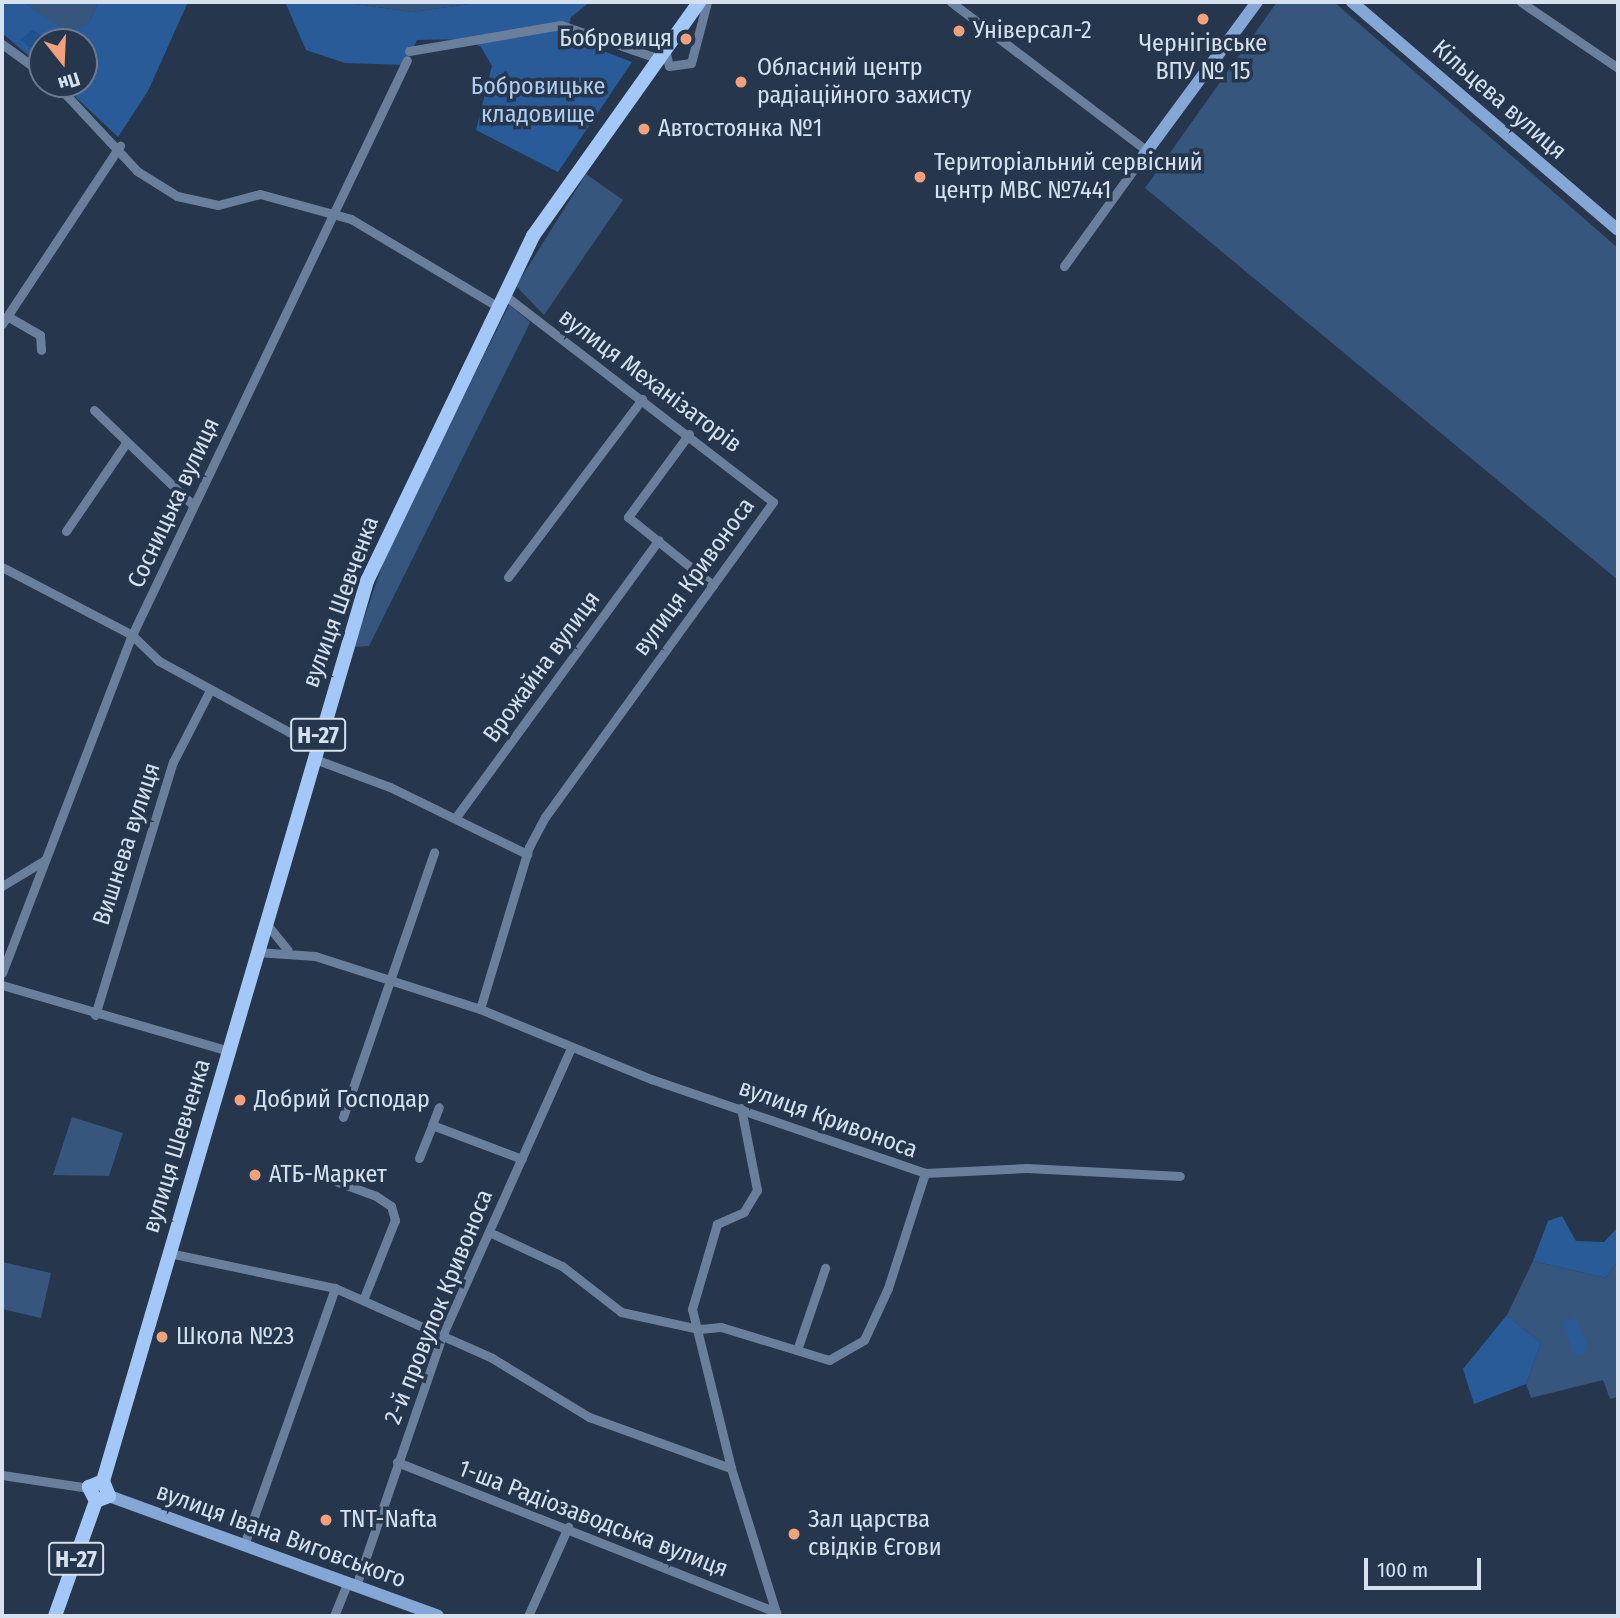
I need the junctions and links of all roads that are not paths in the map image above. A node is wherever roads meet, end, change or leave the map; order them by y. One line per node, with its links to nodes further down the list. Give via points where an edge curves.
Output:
1 (699, 2): 8 (main road, вулиця Шевченка / Н-27)
2 (707, 2): 8 (street, via 691,63 669,66)
3 (951, 2): 13 (street)
4 (1257, 2): 13 (street)
5 (1352, 2): 16 (street, Кільцева вулиця)
6 (1521, 2): 10 (street)
7 (2, 44): 9 (street)
8 (661, 52): 15 (street, Сосницька вулиця, via 561,25 408,56); 18 (main road, вулиця Шевченка / Н-27, via 581,161)
9 (28, 64)
10 (1618, 68)
11 (70, 98): 12 (street, вулиця Механізаторів)
12 (120, 146): 15 (street, вулиця Механізаторів, via 137,171 188,200 218,205 260,194); 19 (street)
13 (1147, 151): 14 (street)
14 (1136, 166): 17 (street)
15 (334, 214): 18 (street, вулиця Механізаторів, via 385,235); 26 (street, Сосницька вулиця)
16 (1618, 230)
17 (1064, 266)
18 (500, 300): 21 (street, вулиця Механізаторів); 34 (main road, вулиця Шевченка / Н-27, via 367,581)
19 (5, 320): 20 (street, via 40,335)
20 (41, 350)
21 (642, 399): 23 (street, вулиця Механізаторів); 30 (street)
22 (94, 410): 24 (street)
23 (689, 434): 25 (street, вулиця Механізаторів); 28 (street, via 628,517)
24 (126, 443): 26 (street); 27 (street)
25 (773, 502): 31 (street, вулиця Кривоноса)
26 (192, 504): 32 (street, Сосницька вулиця)
27 (66, 531)
28 (659, 540): 31 (street); 35 (street, Врожайна вулиця)
29 (2, 567): 32 (street)
30 (508, 577)
31 (713, 585): 37 (street, вулиця Кривоноса, via 545,817)
32 (132, 635): 33 (street, via 159,661); 38 (street, Сосницька вулиця)
33 (210, 690): 34 (street); 47 (street, Вишнева вулиця, via 173,762)
34 (314, 752): 35 (street); 40 (main road, вулиця Шевченка / Н-27)
35 (456, 817): 37 (street)
36 (434, 852): 44 (street)
37 (527, 854): 46 (street, вулиця Кривоноса)
38 (44, 860): 39 (street); 43 (street, Сосницька вулиця)
39 (2, 886)
40 (265, 922): 41 (street); 42 (main road, вулиця Шевченка / Н-27)
41 (288, 950): 42 (street, вулиця Кривоноса); 44 (street, вулиця Кривоноса)
42 (257, 952): 49 (main road, вулиця Шевченка / Н-27)
43 (2, 973)
44 (390, 981): 46 (street, вулиця Кривоноса); 52 (street)
45 (2, 985): 47 (street)
46 (480, 1009): 48 (street, вулиця Кривоноса)
47 (95, 1014): 49 (street)
48 (571, 1048): 51 (street, вулиця Кривоноса); 55 (street, 2-й провулок Кривоноса)
49 (229, 1051): 60 (main road, вулиця Шевченка / Н-27)
50 (439, 1107): 53 (street)
51 (741, 1108): 56 (street, вулиця Кривоноса); 64 (street, via 757,1190 744,1212 718,1224 692,1309)
52 (343, 1117)
53 (432, 1125): 54 (street); 55 (street)
54 (419, 1158)
55 (522, 1159): 59 (street, 2-й провулок Кривоноса)
56 (925, 1173): 57 (street, вулиця Кривоноса, via 1027,1168); 66 (street, via 888,1287 864,1340 829,1360)
57 (1180, 1176)
58 (338, 1182): 63 (street, via 391,1206 395,1220)
59 (489, 1232): 64 (street, via 562,1266 621,1312); 65 (street, 2-й провулок Кривоноса)
60 (169, 1253): 62 (street); 70 (main road, вулиця Шевченка / Н-27)
61 (825, 1268): 66 (street)
62 (335, 1288): 63 (street); 72 (street)
63 (363, 1300): 65 (street)
64 (699, 1329): 66 (street, via 721,1326); 68 (street)
65 (443, 1334): 67 (street, 2-й провулок Кривоноса); 68 (street, via 589,1417)
66 (797, 1350)
67 (397, 1462): 71 (street, 1-ша Радіозаводська вулиця); 73 (street, 2-й провулок Кривоноса)
68 (731, 1468): 74 (street)
69 (2, 1475): 70 (street, вулиця Івана Виговського)
70 (98, 1495): 72 (street, вулиця Івана Виговського); 75 (main road, Н-27)
71 (568, 1527): 74 (street, 1-ша Радіозаводська вулиця); 78 (street)
72 (244, 1545): 73 (street, вулиця Івана Виговського)
73 (351, 1584): 76 (street, 2-й провулок Кривоноса); 77 (street, вулиця Івана Виговського)
74 (777, 1614)
75 (55, 1616)
76 (334, 1616)
77 (438, 1616)
78 (528, 1616)

